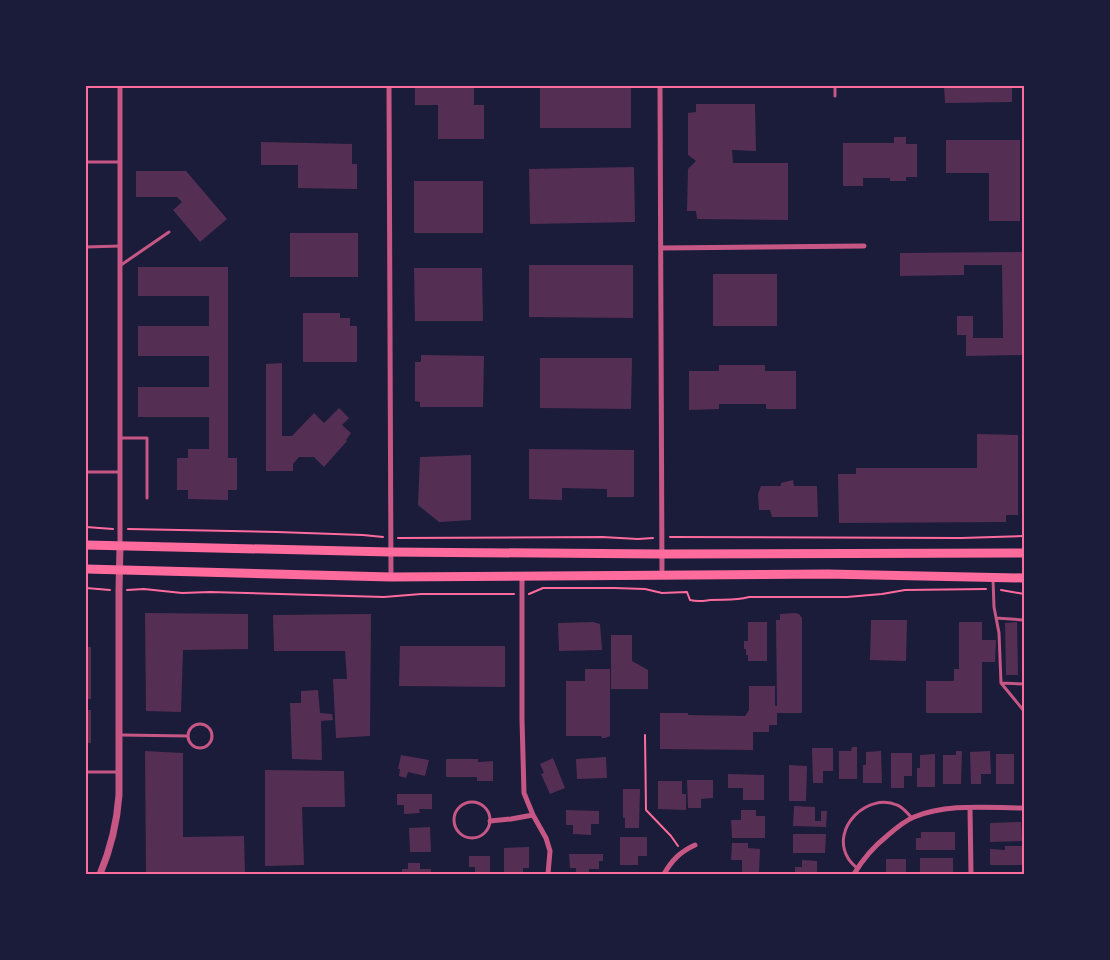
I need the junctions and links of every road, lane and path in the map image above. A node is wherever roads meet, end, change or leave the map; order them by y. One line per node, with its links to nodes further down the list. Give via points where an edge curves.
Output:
1 (120, 86): 7 (street)
2 (389, 86): 22 (street)
3 (660, 86): 12 (street)
4 (835, 86): 5 (lane)
5 (835, 96)
6 (86, 162): 7 (lane)
7 (120, 162): 9 (street)
8 (169, 232): 13 (lane)
9 (120, 246): 11 (lane); 13 (street)
10 (864, 246): 12 (street)
11 (86, 247)
12 (661, 248): 21 (street)
13 (120, 266): 14 (street)
14 (120, 438): 16 (street); 17 (lane, via 147,438)
15 (86, 472): 16 (lane)
16 (120, 472): 19 (street)
17 (147, 498)
18 (86, 527): 19 (path)
19 (120, 529): 22 (path); 24 (street)
20 (1024, 536): 21 (path)
21 (662, 537): 22 (path); 27 (street)
22 (390, 538): 25 (street)
23 (86, 545): 24 (main road)
24 (120, 546): 25 (main road); 29 (street)
25 (390, 552): 27 (main road); 31 (street)
26 (1024, 553): 27 (main road)
27 (662, 554): 30 (street)
28 (86, 569): 29 (main road)
29 (119, 570): 31 (main road); 36 (street)
30 (662, 575): 32 (main road); 33 (main road)
31 (391, 577): 32 (main road)
32 (522, 577): 38 (street)
33 (993, 578): 34 (main road); 37 (lane)
34 (1024, 578)
35 (86, 588): 36 (path)
36 (118, 590): 38 (path, via 384,597); 46 (street)
37 (993, 590): 38 (path, via 905,590 847,597 749,597 698,602 690,600 687,592 645,590 543,588); 39 (path); 40 (lane)
38 (522, 594): 53 (street, via 522,768 524,793)
39 (1024, 594)
40 (996, 618): 41 (lane); 43 (lane)
41 (1024, 620): 42 (lane)
42 (1024, 628)
43 (1001, 683): 44 (lane); 45 (lane)
44 (1024, 684)
45 (1024, 711)
46 (119, 735): 48 (lane); 50 (street)
47 (645, 735): 57 (path, via 646,810)
48 (188, 736): 48 (lane, via 194,726 202,724 212,730 213,738 202,749 193,747)
49 (86, 772): 50 (lane)
50 (119, 772): 59 (street, via 117,821)
51 (970, 808): 52 (street); 54 (street, via 952,808); 63 (street)
52 (1024, 808)
53 (533, 815): 55 (street); 60 (street, via 550,850)
54 (912, 818): 58 (street, via 874,847); 58 (lane, via 899,805 886,802 869,805 854,815 844,831 843,847 848,860)
55 (490, 821): 55 (lane, via 484,806 473,802 463,805 455,819 458,831 475,838 486,832)
56 (694, 845): 57 (street)
57 (682, 851): 61 (street)
58 (857, 868): 62 (street)
59 (100, 874)
60 (548, 874)
61 (664, 874)
62 (854, 874)
63 (971, 874)

